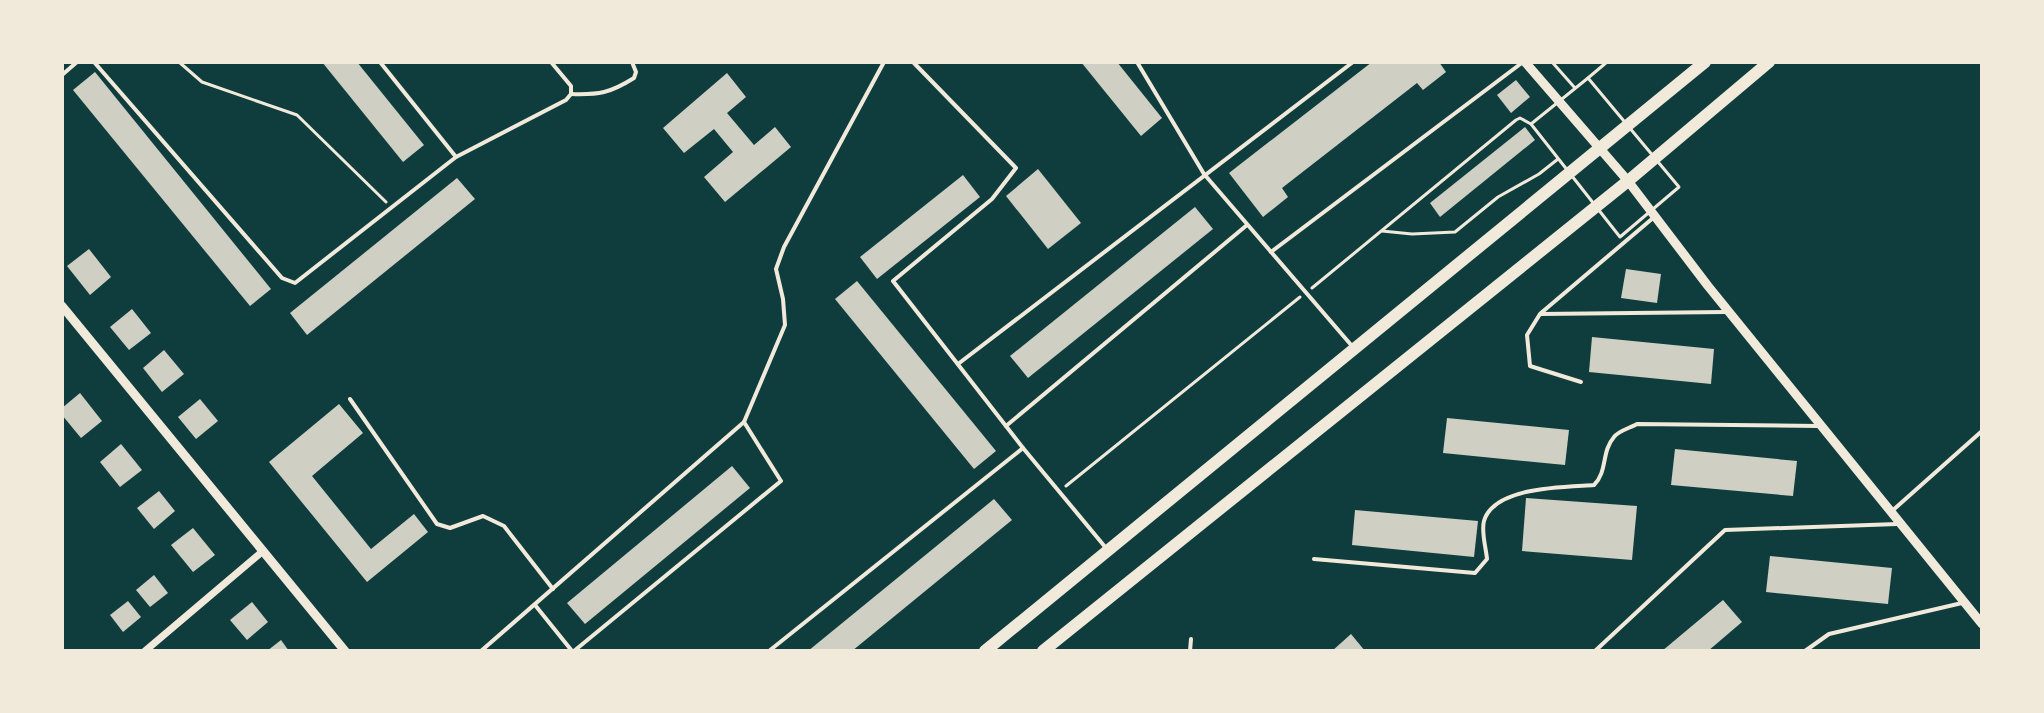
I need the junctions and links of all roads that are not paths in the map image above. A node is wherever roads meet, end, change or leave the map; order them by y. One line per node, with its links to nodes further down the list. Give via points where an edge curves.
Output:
1 (77, 62): 13 (lane)
2 (94, 62): 16 (lane, via 282,278 295,283)
3 (380, 62): 16 (lane)
4 (551, 62): 14 (lane, via 571,86)
5 (632, 62): 14 (lane, via 634,78 614,90)
6 (884, 62): 29 (lane, via 784,247 776,269 785,325)
7 (913, 62): 26 (lane, via 1016,168 992,199 893,281)
8 (1137, 62): 17 (lane)
9 (1353, 62): 17 (lane)
10 (1524, 62): 15 (street); 21 (lane)
11 (1705, 62): 15 (main road)
12 (1769, 62): 18 (main road)
13 (62, 75)
14 (571, 94): 16 (lane)
15 (1601, 148): 18 (street); 25 (main road)
16 (456, 157)
17 (1204, 174): 20 (lane); 26 (lane)
18 (1628, 181): 19 (street); 50 (main road)
19 (1655, 216): 23 (street); 24 (lane)
20 (1248, 225): 21 (lane); 30 (lane)
21 (1271, 252): 25 (lane)
22 (62, 306): 36 (street)
23 (1729, 312): 24 (lane); 31 (street)
24 (1540, 314): 27 (lane, via 1527,335 1530,366)
25 (1354, 349): 37 (main road)
26 (957, 365): 30 (lane)
27 (1581, 382)
28 (350, 399): 39 (lane, via 437,524 450,528 483,516 504,526)
29 (744, 422): 39 (lane); 47 (lane, via 781,481)
30 (1006, 426): 33 (lane)
31 (1820, 426): 34 (street); 38 (lane, via 1637,424 1614,435 1594,485 1527,491 1490,511 1484,521 1487,559 1475,573)
32 (1982, 431): 34 (lane)
33 (1023, 448): 37 (lane); 48 (lane)
34 (1890, 513): 35 (street)
35 (1899, 524): 40 (street); 52 (lane, via 1725,530)
36 (263, 551): 44 (street); 45 (street)
37 (1108, 551): 49 (main road)
38 (1314, 559)
39 (553, 589): 41 (lane)
40 (1964, 603): 42 (street); 53 (lane, via 1829,634)
41 (535, 605): 46 (lane); 47 (lane)
42 (1982, 624)
43 (1191, 639): 51 (lane)
44 (145, 651)
45 (345, 651)
46 (481, 651)
47 (573, 651)
48 (769, 651)
49 (985, 651)
50 (1043, 651)
51 (1190, 651)
52 (1595, 651)
53 (1805, 651)

